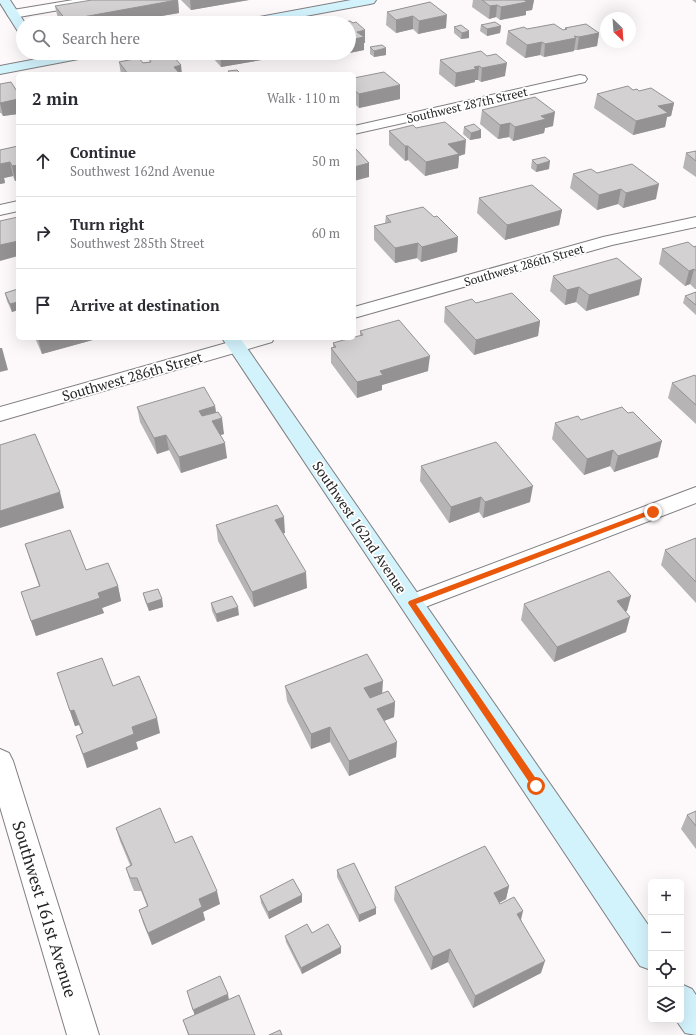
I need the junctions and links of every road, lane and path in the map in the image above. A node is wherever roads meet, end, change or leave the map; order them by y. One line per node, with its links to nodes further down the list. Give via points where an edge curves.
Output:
1 (4, 0): 5 (street)
2 (94, 0): 5 (street)
3 (370, 0): 4 (street)
4 (350, 2): 6 (street)
5 (13, 14): 7 (street)
6 (282, 16)
7 (16, 19)
8 (31, 60): 10 (street)
9 (42, 60): 11 (street)
10 (0, 70)
11 (49, 72)
12 (580, 79): 13 (street, Southwest 287th Street)
13 (356, 130)
14 (16, 206): 15 (street)
15 (0, 210)
16 (696, 222): 17 (street, Southwest 286th Street, via 609,241)
17 (356, 312)
18 (250, 340): 19 (street, Southwest 286th Street)
19 (234, 342): 20 (street, Southwest 286th Street); 22 (street, Southwest 162nd Avenue)
20 (0, 414)
21 (696, 495): 22 (street)
22 (412, 603): 24 (street, Southwest 162nd Avenue)
23 (0, 761): 27 (street, Southwest 161st Avenue)
24 (648, 951)
25 (684, 1004): 26 (street)
26 (696, 1022)
27 (83, 1035)

